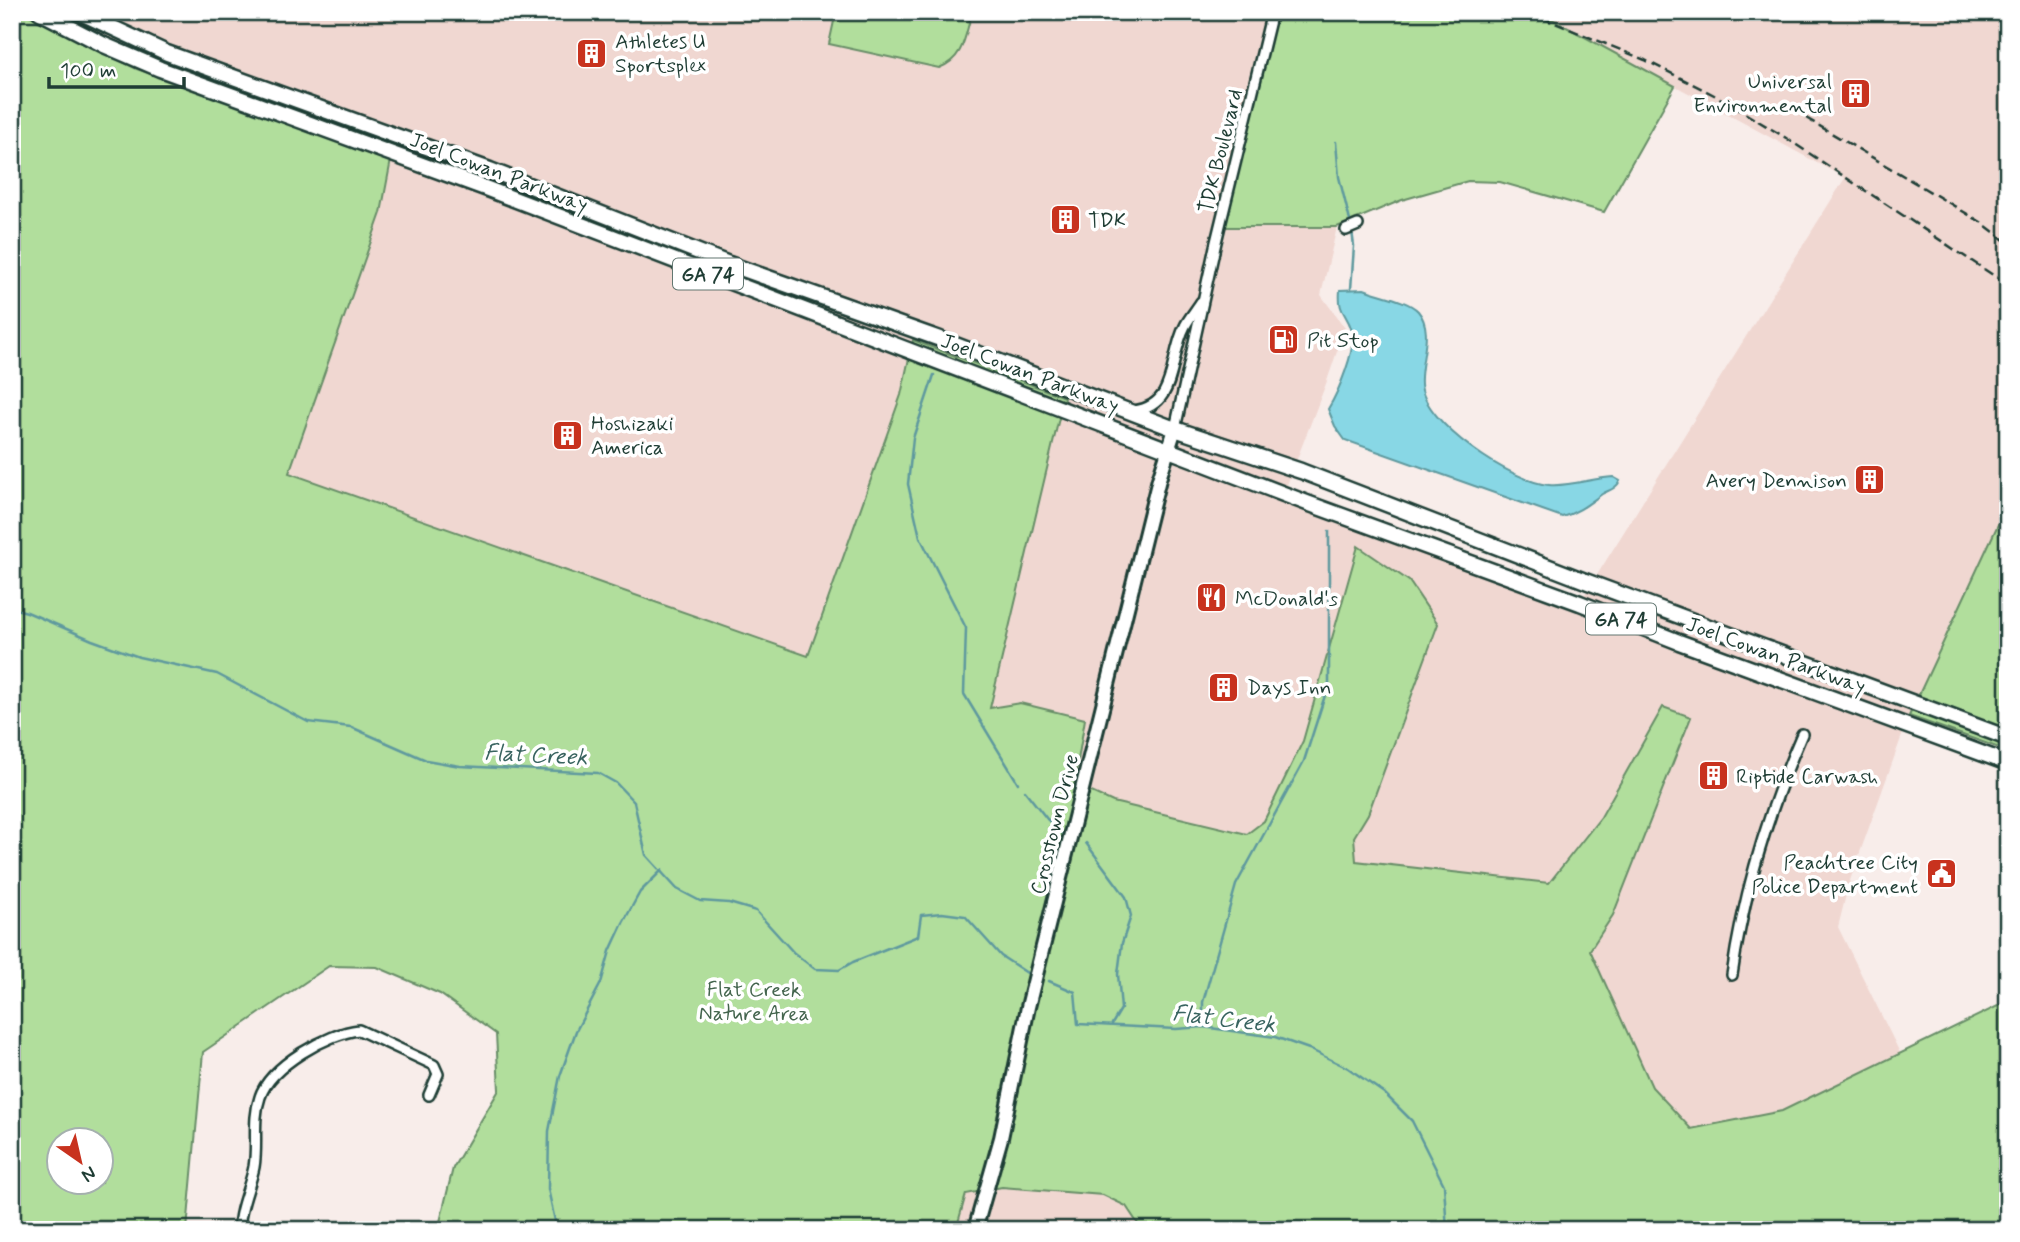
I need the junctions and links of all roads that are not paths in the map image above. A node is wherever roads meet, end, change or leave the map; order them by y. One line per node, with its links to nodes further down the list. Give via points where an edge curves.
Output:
1 (40, 12): 5 (main road, Joel Cowan Parkway / GA 74, via 160,69)
2 (79, 12): 4 (main road, Joel Cowan Parkway / GA 74, via 167,53)
3 (1272, 12): 8 (street, TDK Boulevard)
4 (490, 170): 5 (street); 9 (main road, Joel Cowan Parkway / GA 74, via 729,264)
5 (485, 188): 11 (main road, Joel Cowan Parkway / GA 74)
6 (1357, 226): 7 (street)
7 (1346, 230)
8 (1204, 298): 9 (street, TDK Boulevard, via 1184,327 1165,393 1146,409); 10 (street, TDK Boulevard)
9 (1129, 411): 10 (main road, Joel Cowan Parkway / GA 74)
10 (1175, 429): 11 (street, Crosstown Drive); 13 (main road, Joel Cowan Parkway / GA 74, via 1297,470)
11 (1168, 449): 14 (main road, Joel Cowan Parkway / GA 74); 18 (street, Crosstown Drive, via 1028,1007 1002,1138)
12 (1802, 734): 15 (street, via 1756,858)
13 (2008, 738)
14 (2008, 763)
15 (1732, 975)
16 (429, 1095): 17 (street, via 438,1074 434,1065 359,1030 333,1037 284,1065 260,1098 256,1157)
17 (239, 1230)
18 (975, 1230)

